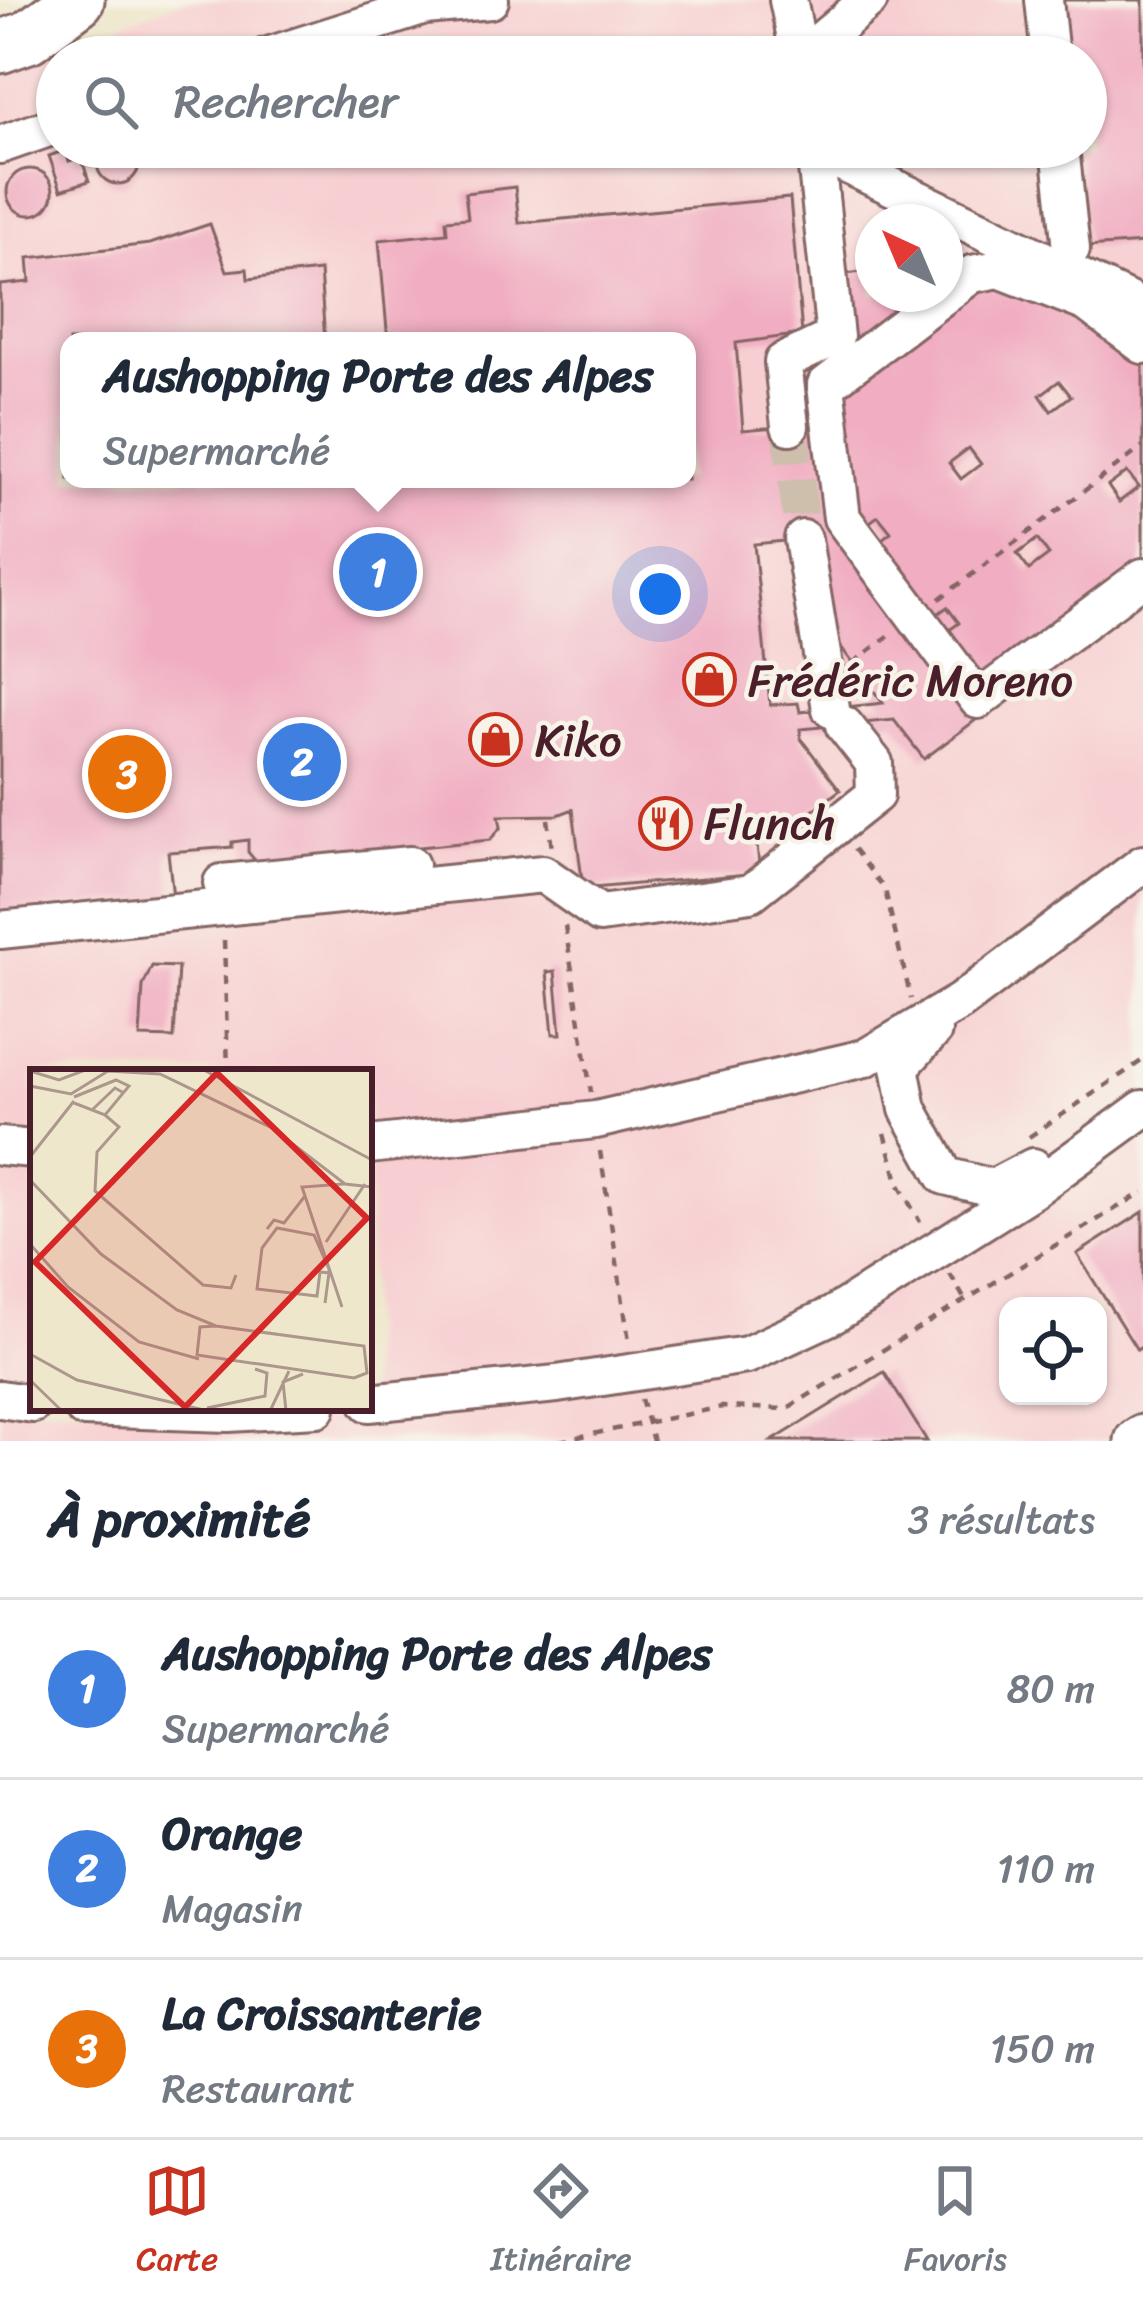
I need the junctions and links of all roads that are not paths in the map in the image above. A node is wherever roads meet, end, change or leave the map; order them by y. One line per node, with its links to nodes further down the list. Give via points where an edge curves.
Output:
1 (53, 0): 7 (highway)
2 (78, 0): 12 (highway)
3 (490, 0): 8 (lane, via 424,6)
4 (788, 0): 9 (lane)
5 (869, 0): 10 (lane)
6 (1044, 0): 11 (lane)
7 (0, 18)
8 (330, 36)
9 (796, 36)
10 (826, 36)
11 (1048, 36)
12 (0, 47)
13 (36, 132): 14 (lane)
14 (0, 145)
15 (814, 168): 21 (lane, via 835,337 783,362)
16 (882, 168): 19 (lane)
17 (1062, 168): 18 (lane)
18 (1071, 249)
19 (1143, 308)
20 (1143, 345): 23 (lane, via 1087,303 998,269 972,274 826,385 842,518 978,700)
21 (790, 426)
22 (803, 539): 26 (lane, via 837,717 874,764 875,795 751,893 601,914 543,874)
23 (1143, 577)
24 (553, 851): 26 (lane)
25 (1143, 864): 28 (lane)
26 (223, 897): 27 (lane)
27 (0, 934)
28 (960, 1002): 29 (lane, via 900,1066 908,1109 945,1176 993,1189); 30 (lane, via 865,1058 742,1090 596,1120)
29 (1143, 1108): 34 (lane, via 1032,1190 832,1315 747,1355)
30 (372, 1145)
31 (0, 1146): 32 (lane)
32 (30, 1148)
33 (0, 1399): 35 (lane)
34 (372, 1403)
35 (30, 1404)
36 (170, 1411): 37 (lane)
37 (264, 1411)

